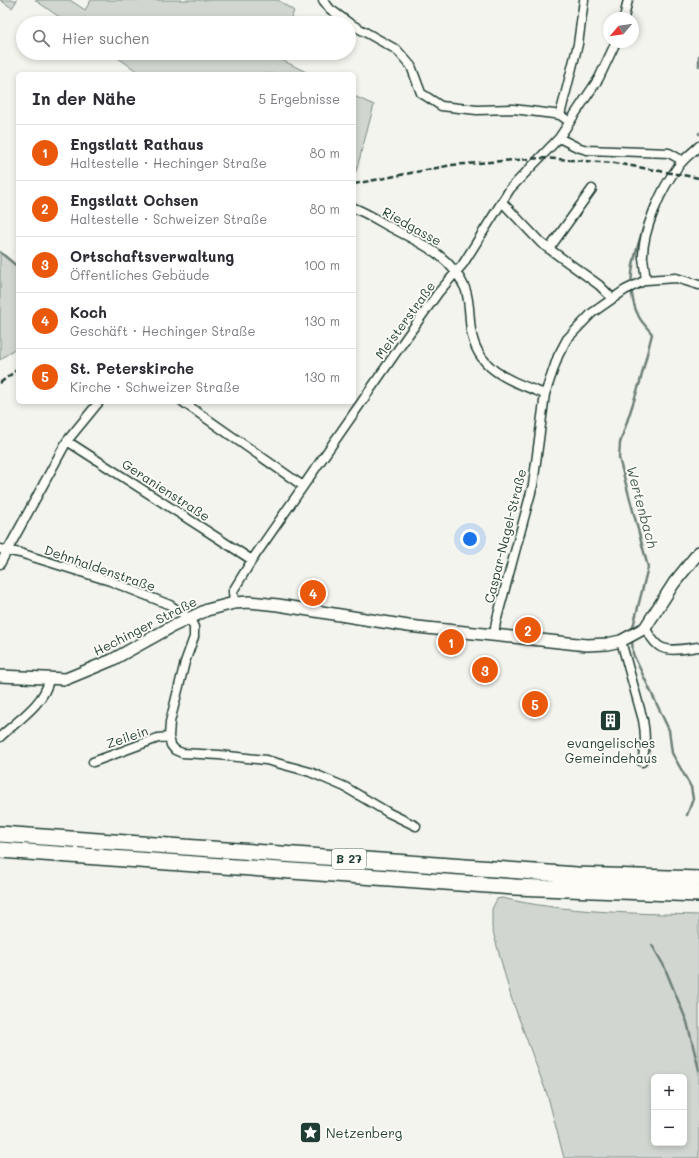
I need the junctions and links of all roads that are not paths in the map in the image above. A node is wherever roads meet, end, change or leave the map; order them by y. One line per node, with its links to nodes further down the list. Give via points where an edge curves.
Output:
1 (322, 0): 5 (street)
2 (584, 0): 8 (street, via 578,44)
3 (628, 0): 4 (street)
4 (625, 12)
5 (340, 16)
6 (356, 27): 8 (street, via 402,54 411,66 421,93 440,106 477,110 513,109)
7 (613, 48): 9 (street, Meisterstraße, via 599,78)
8 (560, 115): 9 (street)
9 (570, 122): 10 (street, Meisterstraße)
10 (559, 138): 12 (street, via 587,150 669,153); 14 (street, Meisterstraße, via 510,189)
11 (699, 146): 12 (street)
12 (683, 161): 18 (street, via 663,190 650,225 643,257)
13 (592, 189): 16 (street)
14 (502, 202): 16 (street); 17 (street, Meisterstraße)
15 (356, 209): 17 (street, Riedgasse, via 435,250)
16 (549, 249): 20 (street, via 599,285)
17 (456, 273): 21 (street, Riedgasse, via 465,290 472,339 481,358 492,370); 25 (street, Meisterstraße, via 418,321)
18 (646, 280): 19 (street, Caspar-Nagel-Straße, via 676,278); 20 (street, Caspar-Nagel-Straße)
19 (699, 285)
20 (612, 298): 21 (street, Caspar-Nagel-Straße, via 592,313 567,339 558,356)
21 (545, 394): 34 (street, Caspar-Nagel-Straße, via 533,485)
22 (98, 404): 24 (street)
23 (187, 404): 25 (street)
24 (67, 441): 27 (street); 29 (street, Geranienstraße)
25 (303, 486): 29 (street, Meisterstraße)
26 (0, 549): 27 (street, Dehnhaldenstraße)
27 (9, 550): 30 (street); 32 (street, Dehnhaldenstraße, via 110,581 170,605)
28 (699, 552): 33 (street)
29 (252, 560): 31 (street, Meisterstraße, via 233,591)
30 (0, 564)
31 (234, 603): 32 (street, Hechinger Straße); 34 (street, Hechinger Straße, via 278,605 388,624)
32 (189, 618): 38 (street, Hechinger Straße, via 86,672 66,679); 40 (street, via 194,627 194,637 173,708)
33 (641, 631): 35 (street, Hechinger Straße); 36 (street, via 662,648)
34 (494, 634): 35 (street, Hechinger Straße, via 587,645)
35 (621, 641): 42 (street, via 646,733)
36 (699, 647)
37 (0, 676): 38 (street, Hechinger Straße)
38 (49, 680): 39 (street, via 47,690 39,701)
39 (0, 737)
40 (169, 737): 41 (street, Zeilein, via 158,738); 43 (street, via 171,745 182,754 213,754 254,759 310,772 346,787 389,814)
41 (93, 762)
42 (642, 762)
43 (416, 826)
44 (0, 834): 46 (highway, B 27, via 577,875)
45 (0, 850): 47 (highway, B 27, via 516,888)
46 (699, 879)
47 (699, 894)

